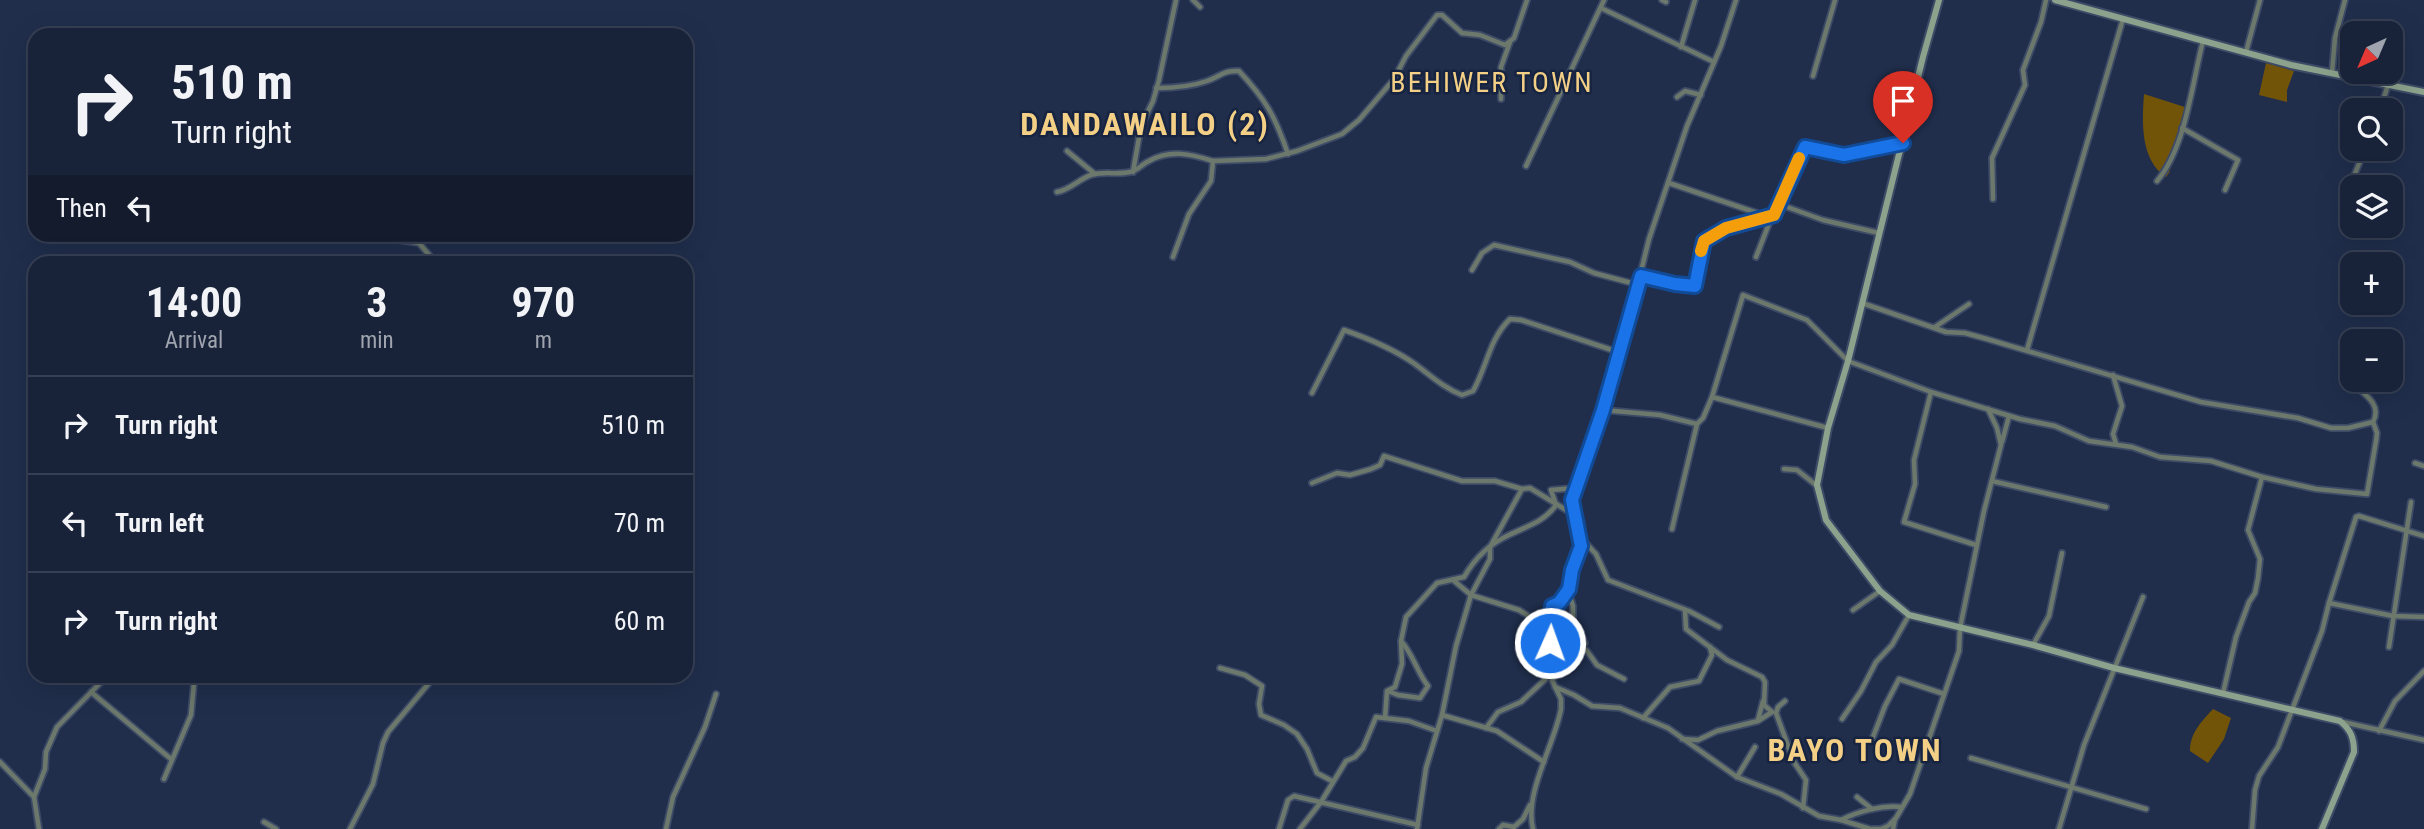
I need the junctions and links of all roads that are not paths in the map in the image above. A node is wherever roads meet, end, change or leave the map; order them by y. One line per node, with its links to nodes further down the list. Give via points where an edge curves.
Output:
1 (1176, 0): 25 (street)
2 (1193, 0): 14 (street)
3 (1527, 0): 17 (street)
4 (1604, 0): 15 (street)
5 (1695, 0): 19 (street)
6 (1736, 0): 21 (street)
7 (1835, 0): 23 (street)
8 (1939, 0): 32 (main road)
9 (2046, 0): 43 (street, via 2023,71 2025,85 1992,158)
10 (2055, 0): 13 (main road)
11 (2260, 0): 20 (street)
12 (2345, 0): 22 (street)
13 (2084, 3): 16 (main road)
14 (1200, 7)
15 (1600, 8): 19 (street); 36 (street)
16 (2123, 19): 18 (main road); 57 (street)
17 (1510, 41): 30 (street, via 1501,67); 34 (street, via 1505,45 1462,33 1437,15 1394,79 1359,120 1342,134)
18 (2203, 41): 20 (main road); 31 (street)
19 (1681, 47): 21 (street)
20 (2246, 52): 22 (main road)
21 (1714, 62): 27 (street)
22 (2332, 73): 24 (main road)
23 (1813, 76)
24 (2388, 85): 26 (main road); 29 (street)
25 (1156, 88): 34 (street, via 1185,87 1228,70 1239,71 1277,121); 37 (street, via 1141,126)
26 (2424, 92)
27 (1701, 95): 28 (street, via 1685,91); 40 (street)
28 (1677, 97)
29 (2384, 98)
30 (1501, 99)
31 (2182, 128): 39 (street, via 2171,160); 41 (street, via 2238,160)
32 (1903, 143): 44 (street, via 1844,155 1805,147); 46 (main road)
33 (1067, 151): 38 (street)
34 (1288, 154): 35 (street)
35 (1213, 161): 37 (street, via 1188,153 1170,154); 49 (street, via 1211,181 1189,214)
36 (1526, 166)
37 (1133, 172): 38 (street)
38 (1094, 174): 42 (street, via 1066,191)
39 (2157, 181)
40 (1669, 183): 45 (street); 52 (street)
41 (2225, 190)
42 (1057, 191)
43 (1993, 199)
44 (1779, 204): 45 (street); 46 (street)
45 (1769, 216): 50 (street); 52 (street, via 1726,228 1704,241 1693,287)
46 (1879, 233): 54 (main road)
47 (412, 242): 48 (street)
48 (430, 256)
49 (1173, 257)
50 (1756, 257)
51 (1472, 270): 53 (street, via 1482,253 1494,245 1570,262)
52 (1641, 276): 53 (street)
53 (1639, 285): 58 (street)
54 (1861, 303): 56 (street); 59 (main road)
55 (1969, 304): 56 (street)
56 (1935, 327): 57 (street)
57 (2027, 350): 60 (street)
58 (1620, 353): 63 (street, via 1510,319 1490,347 1473,391 1462,395 1446,389 1413,363 1344,330); 66 (street)
59 (1848, 361): 61 (street); 64 (street, via 1807,320 1743,295); 70 (main road)
60 (2113, 375): 68 (street, via 2201,402 2331,428); 71 (street, via 2122,406 2113,433)
61 (1931, 392): 65 (street); 90 (street, via 1904,522)
62 (2364, 392): 68 (street, via 2377,409)
63 (1312, 393)
64 (1712, 397): 69 (street); 70 (street)
65 (1987, 408): 67 (street); 72 (street)
66 (1603, 410): 69 (street); 80 (street)
67 (2009, 416): 71 (street, via 2055,426 2089,441); 72 (street)
68 (2373, 422): 76 (street, via 2377,433 2367,494)
69 (1697, 424): 86 (street)
70 (1828, 428): 79 (main road)
71 (2116, 444): 76 (street, via 2160,457 2211,461)
72 (2001, 445): 77 (street)
73 (2415, 463): 74 (street)
74 (2424, 466)
75 (1784, 469): 79 (street, via 1797,470)
76 (2262, 477): 123 (street, via 2248,530 2260,559 2258,578 2236,637)
77 (1992, 481): 84 (street); 90 (street)
78 (1312, 483): 81 (street, via 1337,473 1350,475 1371,469 1380,465 1384,456 1462,481 1495,481)
79 (1817, 485): 95 (main road, via 1826,520)
80 (1575, 488): 83 (street, via 1551,490); 85 (street)
81 (1521, 489): 83 (street, via 1530,488); 91 (street)
82 (2411, 502): 87 (street)
83 (1556, 505): 85 (street); 91 (street, via 1545,519)
84 (2106, 508)
85 (1576, 516): 88 (street)
86 (1672, 529)
87 (2405, 530): 89 (street); 98 (street, via 2356,517); 102 (street)
88 (1580, 536): 94 (street); 99 (street, via 1596,554 1608,580)
89 (2424, 536)
90 (1976, 545): 105 (street)
91 (1490, 547): 93 (street, via 1475,558 1464,577); 96 (street, via 1490,559)
92 (2062, 553): 108 (street, via 2049,616)
93 (1452, 580): 96 (street); 106 (street, via 1437,583 1406,617)
94 (1568, 591): 107 (street, via 1552,606); 110 (street)
95 (1880, 591): 100 (street); 101 (main road)
96 (1471, 594): 107 (street, via 1527,615 1541,626); 131 (street)
97 (2143, 597): 113 (street)
98 (2329, 603): 102 (street); 129 (street)
99 (1685, 610): 104 (street); 109 (street, via 1686,629)
100 (1853, 610)
101 (1909, 615): 105 (main road); 134 (street)
102 (2392, 616): 103 (street); 111 (street)
103 (2424, 617)
104 (1719, 627)
105 (1960, 628): 108 (main road); 125 (street, via 1959,651)
106 (1401, 641): 121 (street, via 1402,664 1395,687); 121 (street, via 1428,686 1420,698)
107 (1550, 643): 110 (street); 114 (street, via 1548,657)
108 (2033, 645): 113 (main road)
109 (1710, 646): 126 (street, via 1762,677); 133 (street, via 1712,655 1699,681 1670,687)
110 (1583, 647): 116 (street, via 1597,665)
111 (2389, 647)
112 (1220, 668): 150 (street, via 1262,686 1261,715 1297,734 1317,773)
113 (2114, 668): 123 (main road); 151 (street)
114 (1554, 671): 120 (street); 137 (street, via 1521,702 1497,712)
115 (2424, 671): 139 (street, via 2395,701)
116 (1624, 679)
117 (99, 683): 122 (street)
118 (194, 683): 145 (street, via 191,715)
119 (429, 683): 169 (street, via 388,732 373,784)
120 (1555, 687): 133 (street, via 1592,706 1620,708); 147 (street, via 1561,709)
121 (1387, 691): 132 (street)
122 (91, 692): 145 (street); 153 (street, via 51,737)
123 (2223, 693): 129 (main road)
124 (716, 694): 170 (street, via 674,797)
125 (1944, 694): 140 (street, via 1901,678); 159 (street)
126 (1763, 699): 130 (street); 135 (street)
127 (1785, 701): 128 (street)
128 (1778, 707): 130 (street); 152 (street, via 1777,717 1805,780)
129 (2294, 709): 136 (main road); 177 (street, via 2259,776)
130 (1772, 712): 135 (street)
131 (1443, 715): 137 (street); 138 (street)
132 (1385, 718): 138 (street); 150 (street, via 1376,717 1363,748)
133 (1643, 718): 141 (street)
134 (1842, 719)
135 (1758, 721): 141 (street, via 1698,740)
136 (2340, 721): 139 (street); 178 (main road, via 2350,729 2354,752)
137 (1486, 728): 147 (street)
138 (1437, 731): 165 (street)
139 (2379, 731): 142 (street)
140 (1873, 737)
141 (1681, 739): 148 (street)
142 (2424, 740)
143 (1755, 747): 148 (street)
144 (1971, 758): 151 (street)
145 (172, 759): 149 (street)
146 (0, 762): 153 (street)
147 (1544, 762): 155 (street)
148 (1737, 777): 156 (street)
149 (164, 779)
150 (1332, 781): 157 (street)
151 (2072, 787): 160 (street); 176 (street)
152 (1805, 793): 156 (street); 158 (street)
153 (34, 797): 167 (street)
154 (1857, 797): 161 (street)
155 (1533, 798): 172 (street, via 1523,819 1514,827); 173 (street)
156 (1789, 799): 158 (street)
157 (1321, 802): 165 (street); 166 (street); 171 (street, via 1293,796)
158 (1803, 807): 163 (street)
159 (1902, 807): 161 (street); 162 (street)
160 (2146, 809)
161 (1873, 810): 163 (street)
162 (1895, 818): 174 (street, via 1881,829); 175 (street)
163 (1841, 820): 174 (street)
164 (264, 822): 168 (street)
165 (1417, 827)
166 (1302, 828)
167 (39, 829)
168 (276, 829)
169 (351, 829)
170 (666, 829)
171 (1279, 829)
172 (1499, 829)
173 (1533, 829)
174 (1871, 829)
175 (1893, 829)
176 (2059, 829)
177 (2252, 829)
178 (2322, 829)

